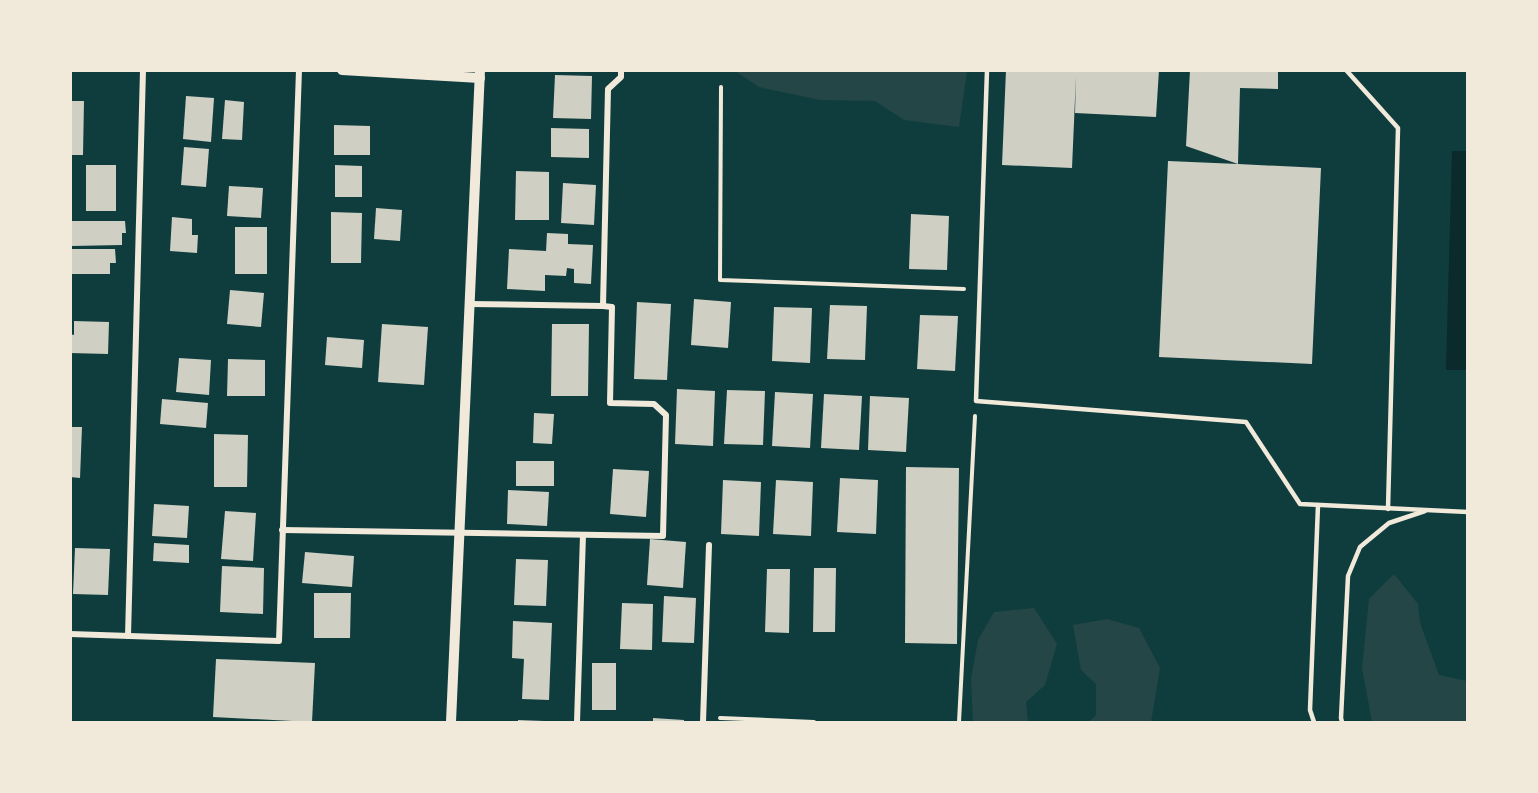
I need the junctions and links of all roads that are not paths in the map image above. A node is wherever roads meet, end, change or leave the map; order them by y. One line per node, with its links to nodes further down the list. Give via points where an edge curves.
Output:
1 (143, 70): 19 (street)
2 (299, 70): 14 (street)
3 (342, 70): 7 (street)
4 (621, 70): 9 (street, via 621,77 608,89)
5 (987, 70): 10 (lane, via 976,400 1246,422 1300,504)
6 (1346, 70): 11 (lane, via 1398,128)
7 (480, 74): 8 (street)
8 (470, 304): 9 (street); 15 (street)
9 (603, 306): 16 (street, via 612,307 610,403 654,404 666,415 663,536)
10 (1318, 505): 11 (lane); 23 (lane, via 1310,710)
11 (1388, 508): 12 (lane)
12 (1428, 510): 13 (lane); 24 (lane, via 1389,523 1360,547 1348,576)
13 (1467, 512)
14 (282, 530): 15 (street); 19 (street, via 279,641)
15 (458, 534): 16 (street); 20 (street)
16 (583, 535): 21 (street)
17 (709, 544): 22 (street)
18 (70, 634): 19 (street)
19 (128, 636)
20 (451, 723)
21 (577, 723)
22 (703, 723)
23 (1314, 723)
24 (1342, 723)

